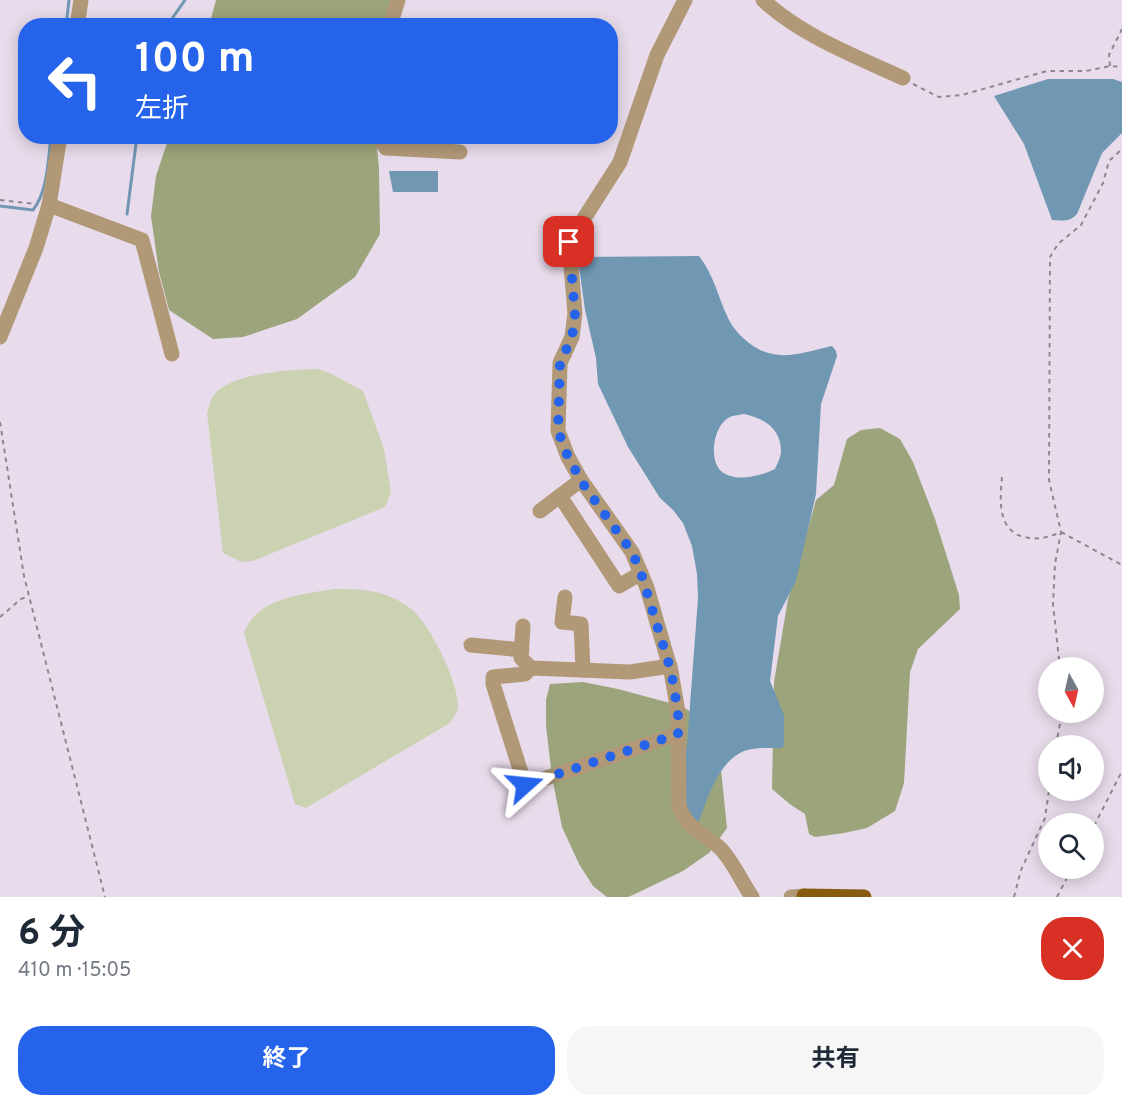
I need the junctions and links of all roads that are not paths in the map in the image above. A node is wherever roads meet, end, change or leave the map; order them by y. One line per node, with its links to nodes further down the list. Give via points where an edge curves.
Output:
1 (81, 0): 5 (street)
2 (398, 0): 6 (street)
3 (685, 0): 14 (street, via 657,55 620,162 569,242 575,314 572,337 560,363 558,431)
4 (764, 0): 7 (street, via 779,15 820,39)
5 (78, 18)
6 (392, 18)
7 (903, 78)
8 (59, 144): 11 (street)
9 (383, 144): 10 (street, via 386,148)
10 (460, 152)
11 (49, 205): 12 (street, via 36,249); 13 (street, via 142,240)
12 (0, 337)
13 (172, 354)
14 (581, 480): 15 (street); 17 (street, via 632,552)
15 (560, 496): 16 (street); 17 (street, via 619,586)
16 (540, 511)
17 (641, 573): 22 (street)
18 (565, 597): 24 (street, via 562,622 581,624)
19 (523, 626): 21 (street)
20 (471, 645): 21 (street)
21 (522, 650): 23 (street, via 521,658)
22 (670, 666): 24 (street, via 630,672); 25 (street)
23 (531, 668): 24 (street); 25 (street, via 525,674 493,677 525,785)
24 (583, 670)
25 (678, 734): 27 (street, via 679,806 683,818 721,850)
26 (798, 896): 28 (main road)
27 (752, 897)
28 (864, 897)

